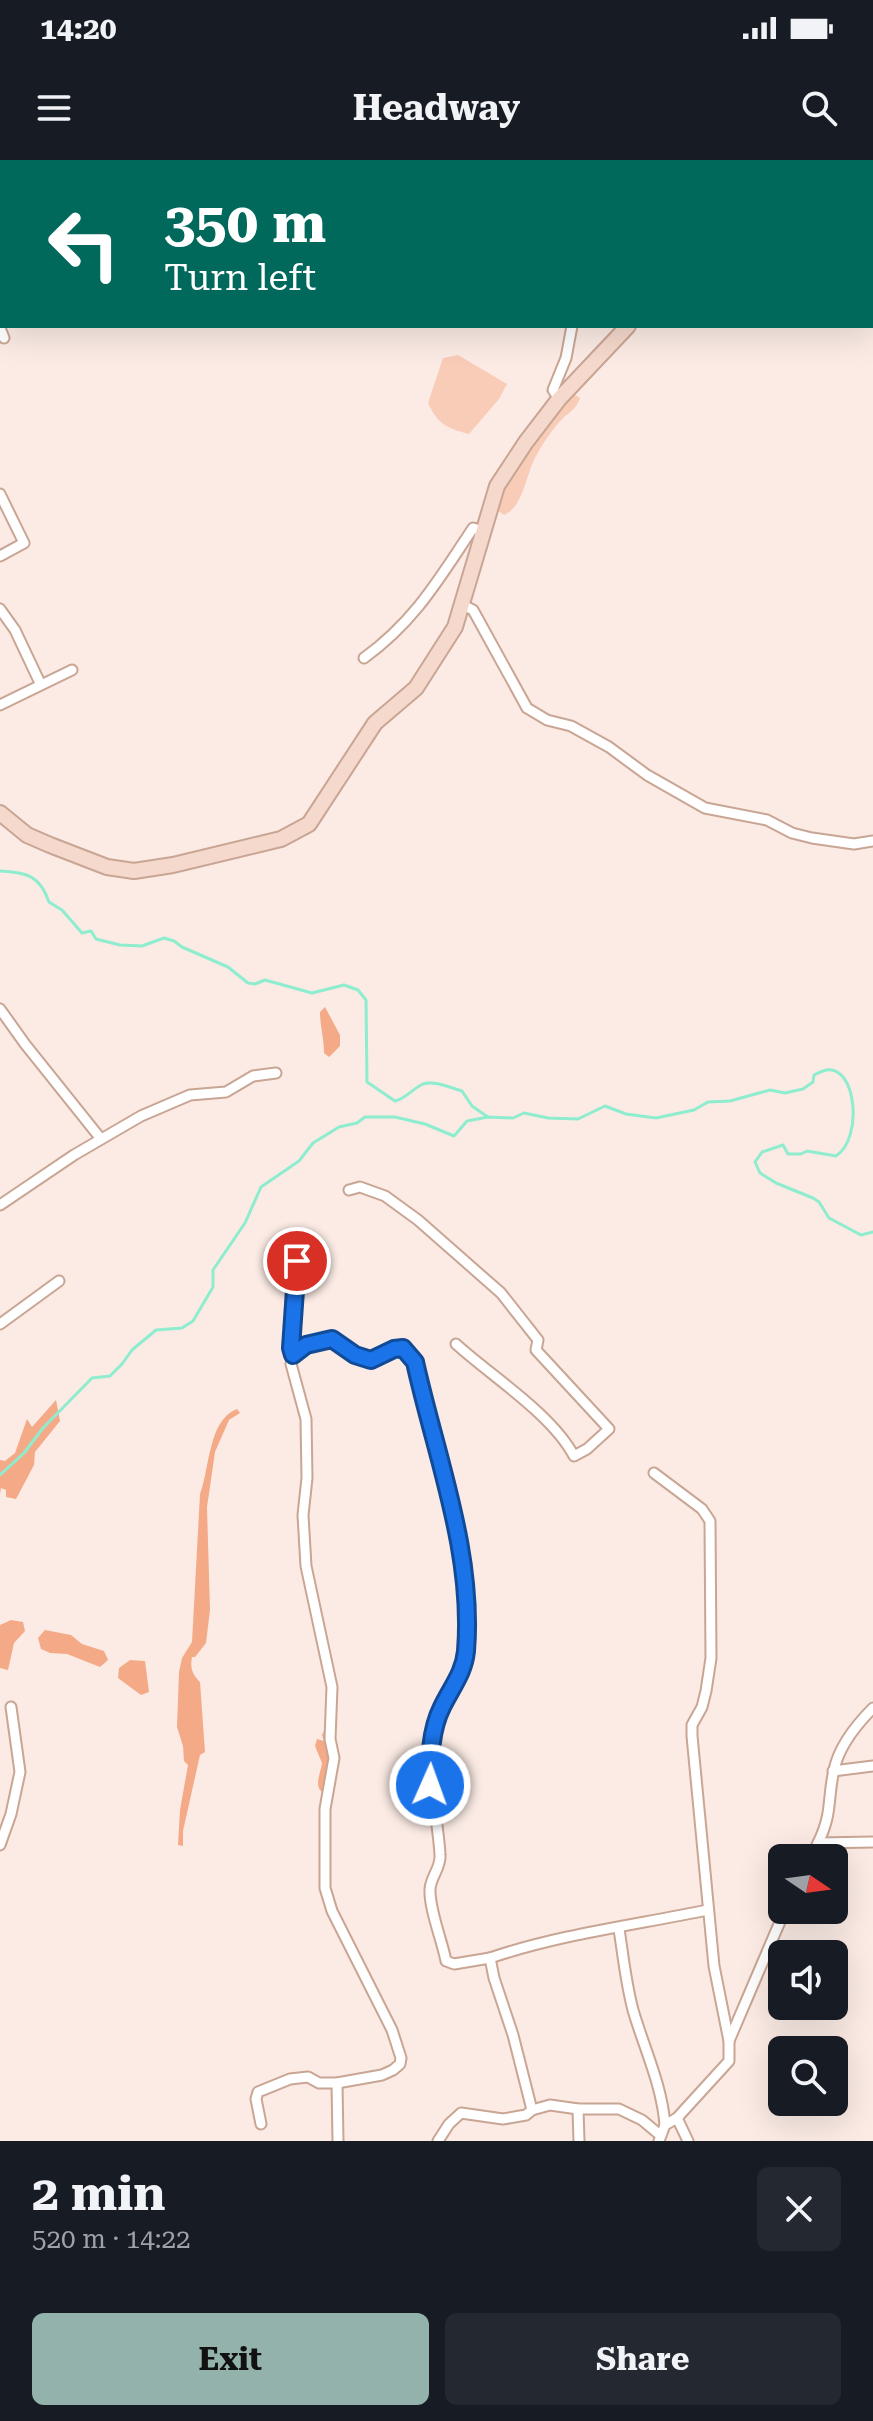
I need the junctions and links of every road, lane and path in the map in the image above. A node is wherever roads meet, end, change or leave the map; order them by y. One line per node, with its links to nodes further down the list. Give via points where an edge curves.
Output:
1 (572, 328): 3 (street, via 553,390)
2 (626, 328): 3 (street)
3 (559, 399): 5 (street, via 497,486)
4 (0, 494): 6 (street, via 24,543)
5 (483, 531): 7 (street); 9 (street, via 473,528 420,608)
6 (0, 556)
7 (463, 605): 13 (street, via 416,688 375,723 309,824 296,833 173,865 126,871 27,835); 14 (street, via 473,610 527,708 547,720 571,726 609,747 705,808 767,820 812,838)
8 (0, 609): 11 (street)
9 (364, 658)
10 (72, 670): 11 (street)
11 (40, 683): 12 (street)
12 (0, 705)
13 (0, 813)
14 (873, 841)
15 (0, 1009): 17 (street)
16 (276, 1073): 17 (street, via 253,1076 226,1092 190,1095)
17 (101, 1139): 19 (street)
18 (349, 1190): 23 (street, via 360,1187 385,1196 501,1293 538,1340 536,1350 609,1429 574,1456 566,1440 504,1380)
19 (0, 1205)
20 (279, 1258): 24 (street, via 297,1261)
21 (59, 1281): 22 (street)
22 (0, 1324)
23 (456, 1344)
24 (293, 1355): 36 (street, via 306,1345 332,1339 362,1358 371,1360 403,1348 415,1362 458,1529 466,1617 463,1668 442,1707 431,1748 430,1785 440,1854 430,1893 446,1961); 38 (street, via 306,1419 306,1566 332,1687 334,1758 325,1809 325,1888 401,2051 400,2064 393,2070)
25 (654, 1473): 33 (street, via 710,1521 711,1658 702,1707 692,1725)
26 (11, 1707): 32 (street, via 20,1772)
27 (873, 1708): 29 (street, via 842,1747)
28 (873, 1766): 29 (street)
29 (833, 1771): 31 (street, via 828,1823)
30 (873, 1842): 31 (street)
31 (818, 1843)
32 (0, 1845)
33 (707, 1910): 35 (street); 37 (street)
34 (779, 1924): 37 (street)
35 (619, 1929): 36 (street, via 556,1939); 43 (street, via 633,2007 664,2111)
36 (490, 1958): 40 (street)
37 (729, 2041): 41 (street, via 729,2061)
38 (337, 2083): 42 (street, via 290,2079 258,2092); 44 (street)
39 (578, 2109): 40 (street, via 550,2105); 43 (street, via 619,2109); 46 (street)
40 (532, 2110): 45 (street, via 503,2119 461,2113)
41 (677, 2118): 43 (street); 47 (street)
42 (261, 2124)
43 (661, 2134)
44 (338, 2141)
45 (438, 2141)
46 (579, 2141)
47 (688, 2141)

